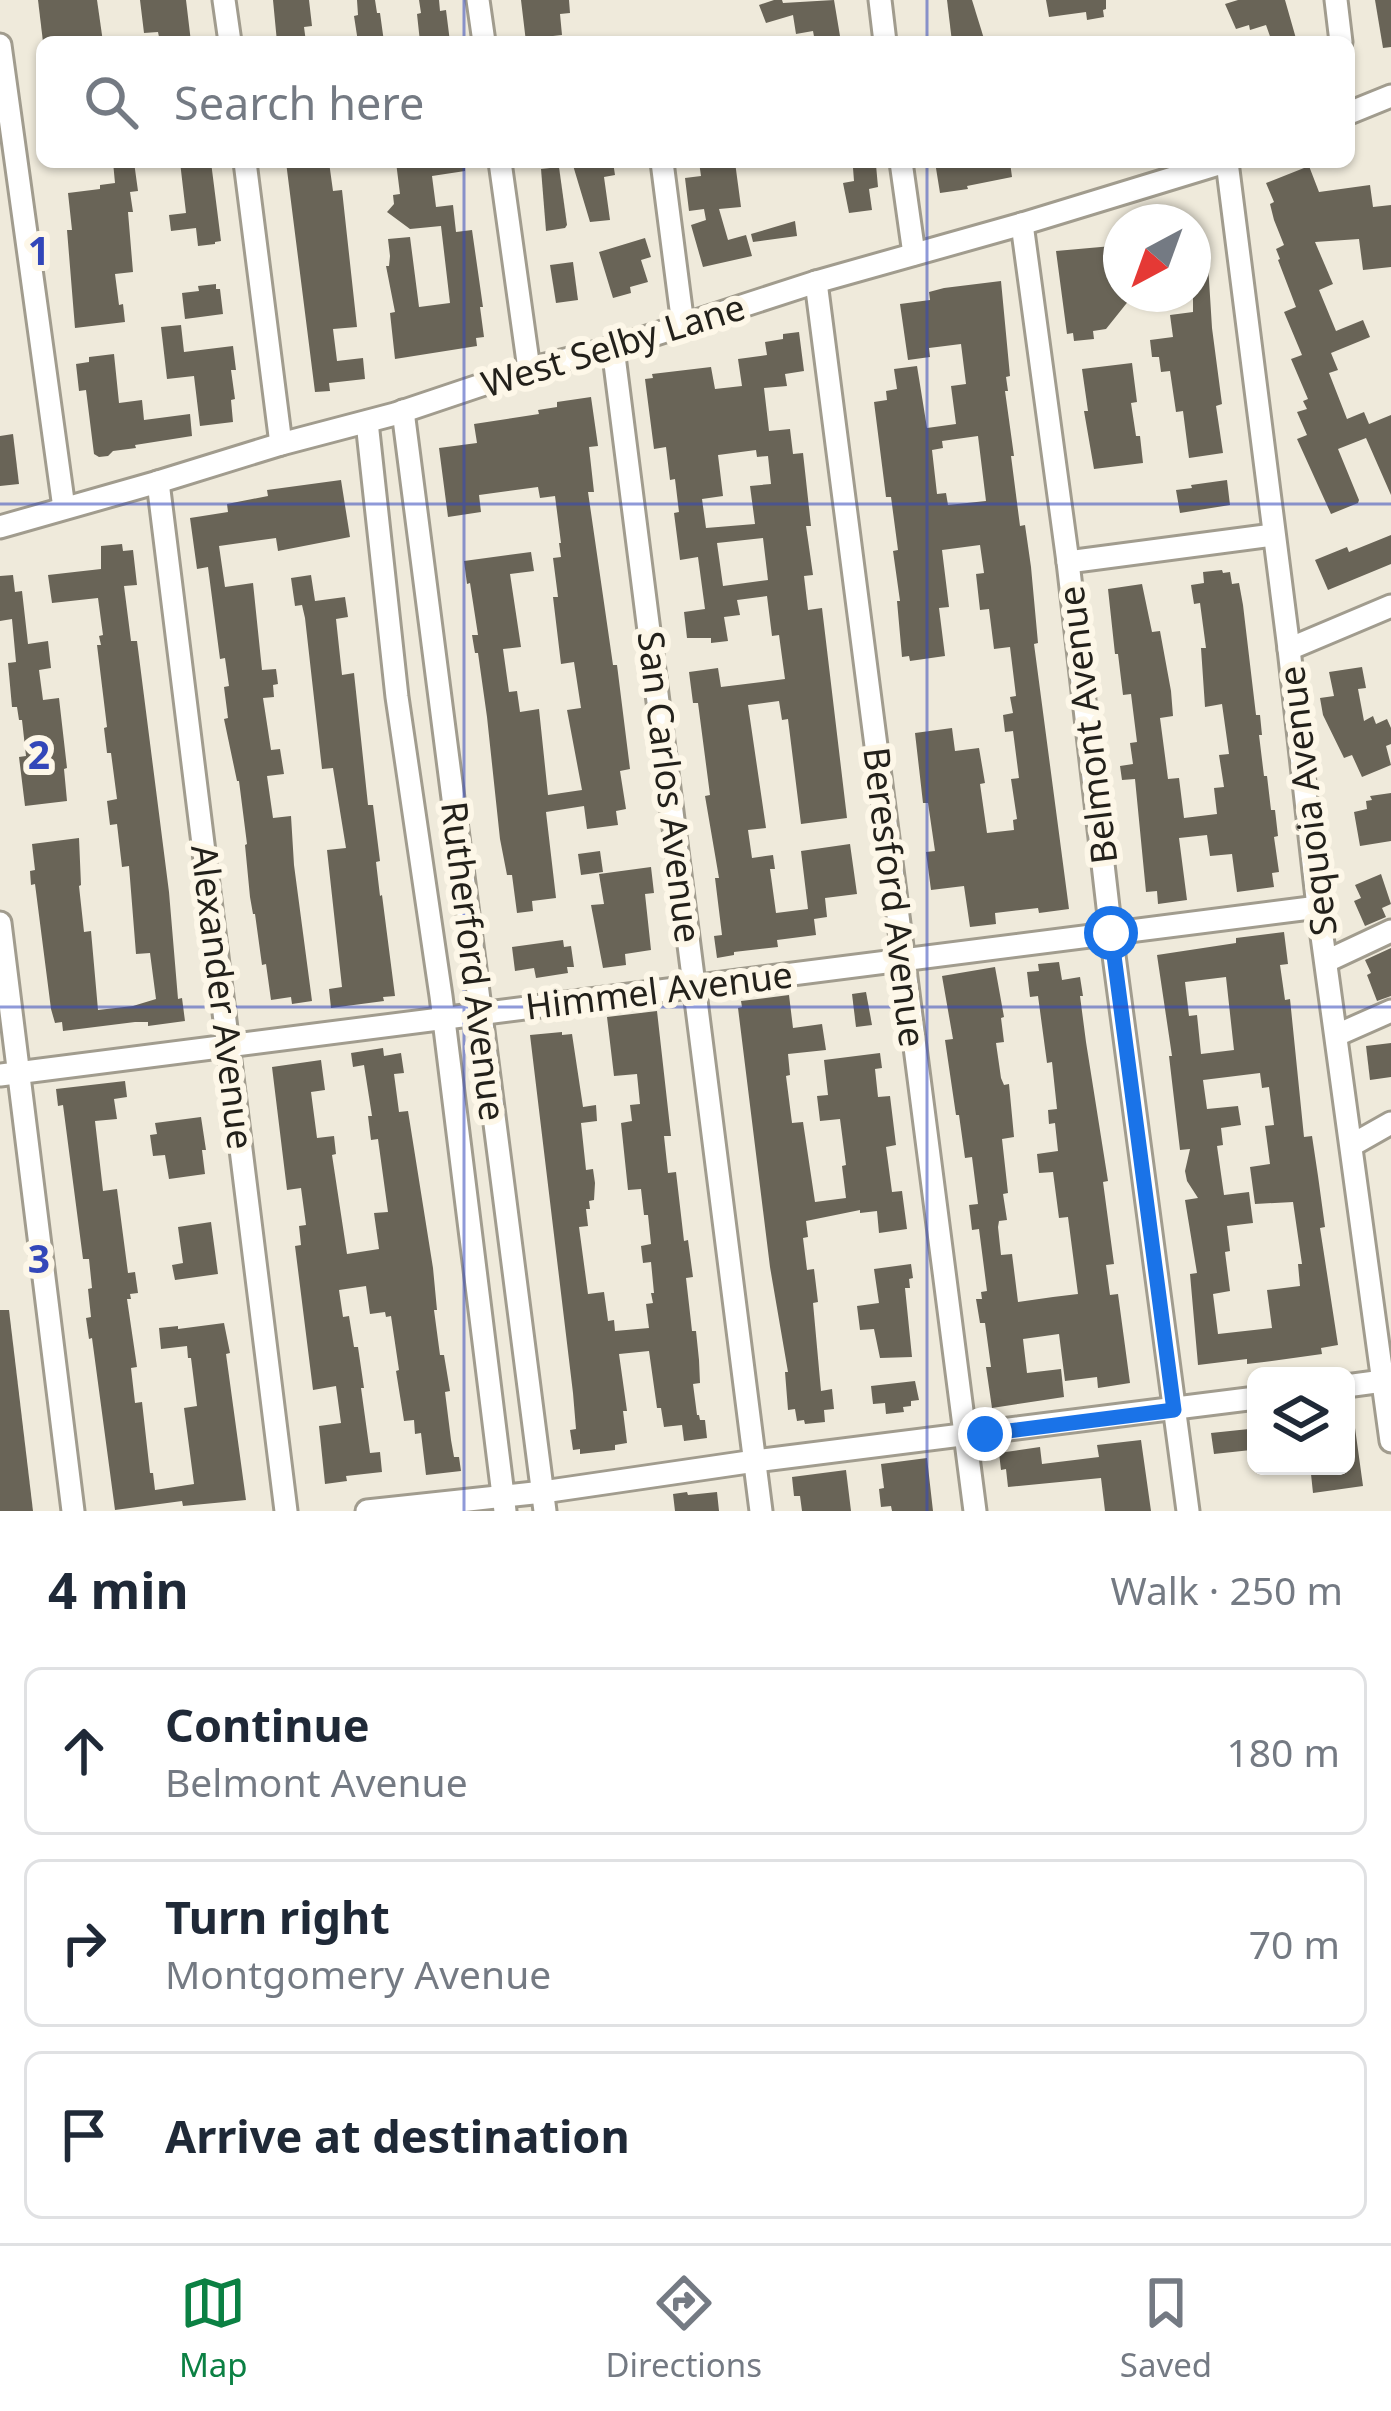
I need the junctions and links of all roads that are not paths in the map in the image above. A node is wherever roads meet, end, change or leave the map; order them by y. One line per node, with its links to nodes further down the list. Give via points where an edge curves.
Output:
1 (224, 0): 5 (street)
2 (478, 0): 6 (street)
3 (880, 0): 7 (street)
4 (1336, 0): 8 (street)
5 (229, 36)
6 (483, 36)
7 (884, 36)
8 (1340, 36)
9 (0, 45): 28 (street)
10 (1391, 96): 11 (street)
11 (1355, 107)
12 (246, 168): 26 (street)
13 (501, 168): 23 (street)
14 (663, 168): 21 (street)
15 (902, 168): 19 (street)
16 (1206, 168): 18 (street, West Selby Lane)
17 (1227, 168): 30 (street, Sequoia Avenue)
18 (1022, 224): 19 (street, West Selby Lane); 31 (street, Belmont Avenue)
19 (914, 254): 20 (street, West Selby Lane)
20 (816, 282): 21 (street, West Selby Lane); 38 (street, Beresford Avenue)
21 (682, 326): 22 (street, West Selby Lane)
22 (613, 348): 23 (street, West Selby Lane); 40 (street, San Carlos Avenue)
23 (529, 369): 24 (street, West Selby Lane)
24 (404, 411): 25 (street, West Selby Lane); 42 (street, Rutherford Avenue)
25 (367, 422): 26 (street, West Selby Lane); 43 (street, Rutherford Avenue)
26 (281, 443): 27 (street, West Selby Lane)
27 (158, 482): 28 (street, West Selby Lane); 45 (street, Alexander Avenue)
28 (64, 508): 29 (street, West Selby Lane)
29 (0, 526)
30 (1273, 535): 31 (street); 33 (street, Sequoia Avenue)
31 (1068, 562): 37 (street, Belmont Avenue)
32 (1391, 606): 33 (street)
33 (1289, 650): 34 (street, Sequoia Avenue)
34 (1318, 908): 37 (street, Himmel Avenue); 39 (street, Sequoia Avenue)
35 (0, 923): 46 (street)
36 (1391, 931): 39 (street)
37 (1111, 933): 38 (street, Himmel Avenue); 52 (street, Belmont Avenue)
38 (902, 959): 40 (street, Himmel Avenue); 53 (street, Beresford Avenue)
39 (1327, 961): 44 (street, Sequoia Avenue)
40 (696, 987): 42 (street, Himmel Avenue); 55 (street, San Carlos Avenue)
41 (1391, 1011): 44 (street)
42 (480, 1013): 43 (street, Himmel Avenue); 56 (street, Rutherford Avenue)
43 (444, 1018): 45 (street, Himmel Avenue); 57 (street, Rutherford Avenue)
44 (1337, 1035): 48 (street, Sequoia Avenue)
45 (229, 1046): 46 (street, Himmel Avenue); 59 (street, Alexander Avenue)
46 (10, 1074): 58 (street)
47 (1391, 1124): 48 (street)
48 (1352, 1145): 49 (street, Sequoia Avenue)
49 (1383, 1381): 50 (street); 54 (street, Sequoia Avenue)
50 (1355, 1385)
51 (1247, 1399): 52 (street)
52 (1174, 1410): 53 (street); 63 (street, Belmont Avenue)
53 (964, 1436): 55 (street); 62 (street, Beresford Avenue)
54 (1391, 1441)
55 (755, 1461): 56 (street); 61 (street, San Carlos Avenue)
56 (544, 1502): 57 (street)
57 (504, 1504): 60 (street)
58 (73, 1511)
59 (286, 1511)
60 (367, 1511)
61 (761, 1511)
62 (975, 1511)
63 (1188, 1511)

